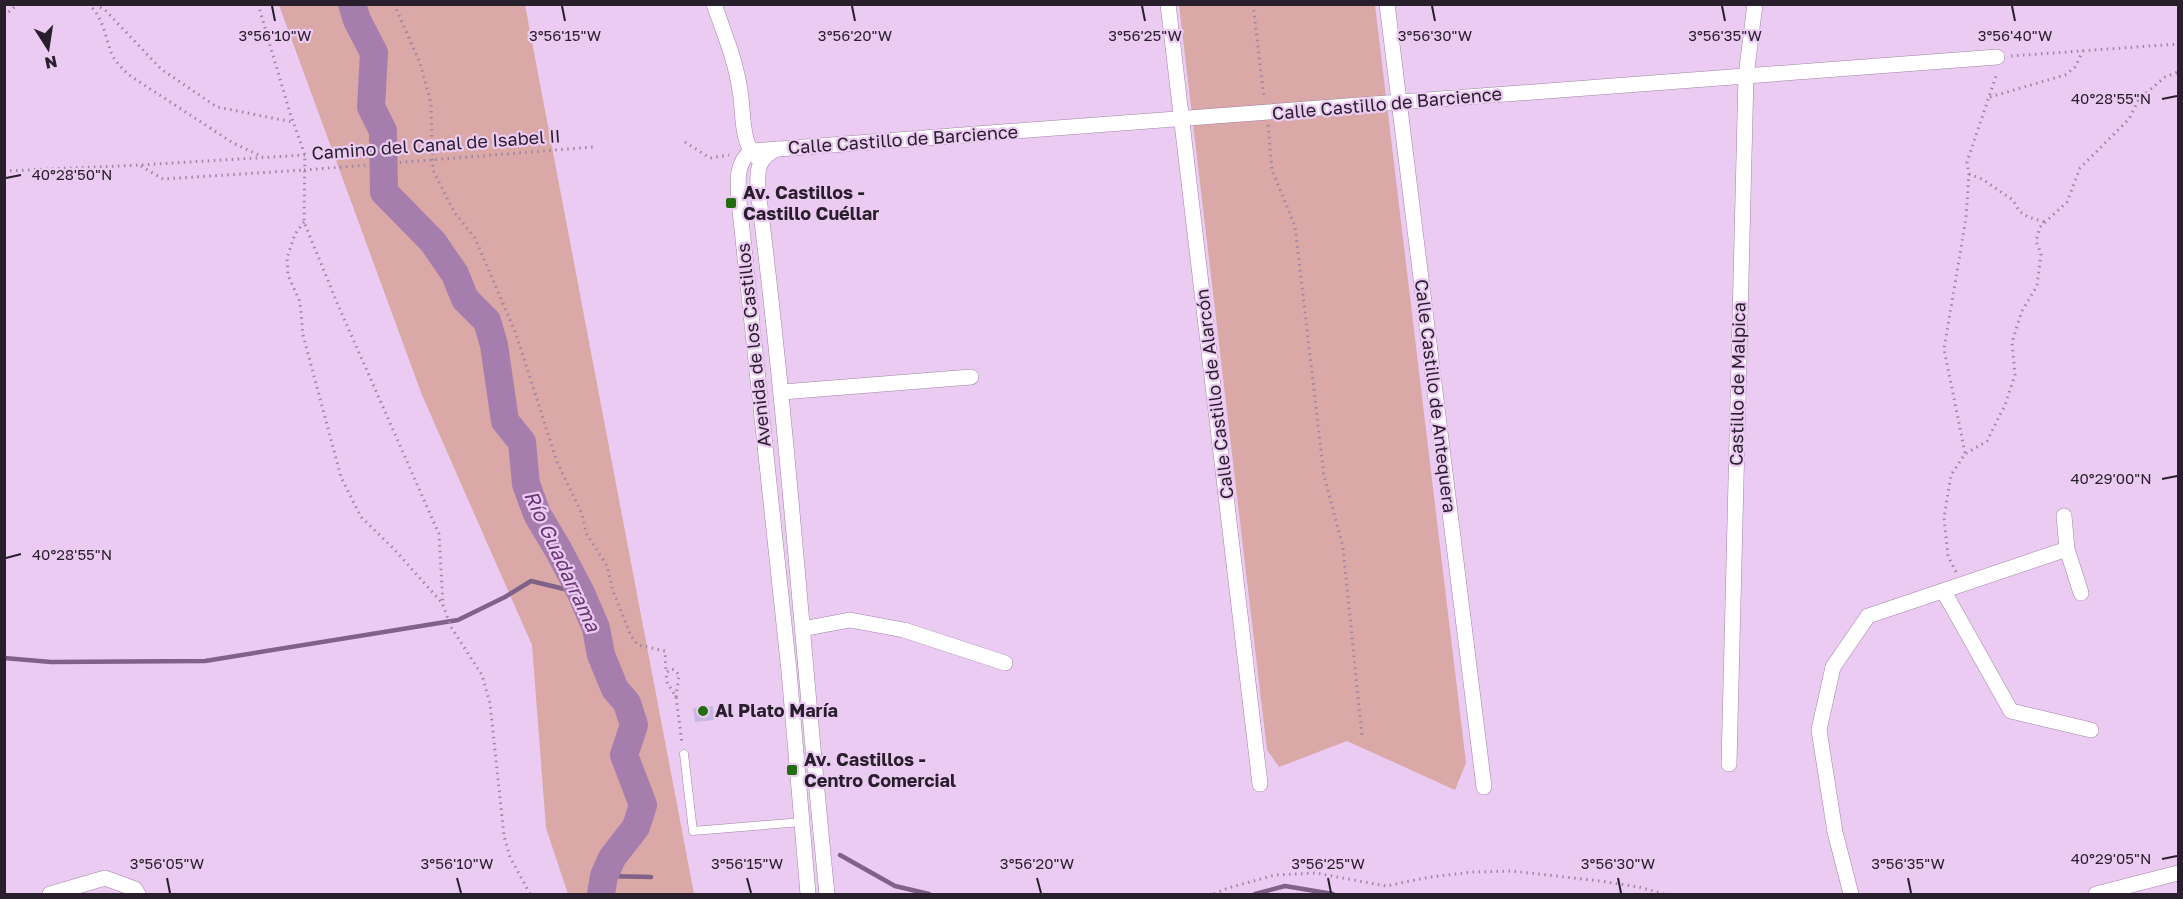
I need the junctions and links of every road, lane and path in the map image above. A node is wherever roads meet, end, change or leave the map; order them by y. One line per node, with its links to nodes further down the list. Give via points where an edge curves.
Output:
1 (18, 4): 11 (path)
2 (88, 4): 27 (path, via 107,34 111,53 129,75 233,143)
3 (95, 4): 21 (path, via 160,69 218,107)
4 (258, 4): 21 (path)
5 (394, 4): 45 (path, via 420,63 431,103 434,170 454,212 475,238 516,334 557,462 582,514 586,533 607,566 631,636 638,645 665,651)
6 (714, 4): 26 (street, via 734,64 747,141)
7 (1168, 4): 20 (street, Calle Castillo de Alarcón)
8 (1253, 4): 19 (path)
9 (1387, 4): 18 (street, Calle Castillo de Antequera)
10 (1755, 4): 16 (street, Castillo de Malpica)
11 (4, 16)
12 (2178, 44): 13 (path)
13 (2083, 51): 14 (path); 17 (path, via 2075,67 2065,75)
14 (1999, 57): 16 (street, Calle Castillo de Barcience); 17 (path)
15 (2178, 72): 33 (path, via 2165,77 2139,99 2129,119 2080,168 2067,202)
16 (1746, 76): 18 (street, Calle Castillo de Barcience); 50 (street, Castillo de Malpica)
17 (1989, 97): 31 (path, via 1967,162)
18 (1398, 102): 19 (street, Calle Castillo de Barcience); 52 (street, Calle Castillo de Antequera)
19 (1266, 113): 20 (street, Calle Castillo de Barcience); 48 (path, via 1272,170 1295,226 1324,476 1343,547)
20 (1183, 120): 26 (street, Calle Castillo de Barcience, via 777,149); 51 (street, Calle Castillo de Alarcón)
21 (293, 122): 24 (path)
22 (685, 142): 25 (path, via 710,158)
23 (594, 147): 29 (path, Camino del Canal de Isabel II, bridge)
24 (305, 155): 27 (path, Camino del Canal de Isabel II); 29 (path, Camino del Canal de Isabel II)
25 (732, 155)
26 (756, 155): 35 (street, Avenida de los Castillos); 53 (street, Avenida de los Castillos, via 741,163 740,201)
27 (264, 158): 28 (path, Camino del Canal de Isabel II)
28 (140, 165): 29 (path, via 163,179); 30 (path, Camino del Canal de Isabel II)
29 (304, 170): 32 (path)
30 (4, 171)
31 (1969, 174): 33 (path, via 2013,200 2028,217); 36 (path, via 1966,218 1944,349)
32 (304, 222): 42 (path, via 439,534); 42 (path, via 295,234 287,258 288,275 300,302 303,335 340,477 361,518)
33 (2045, 222): 36 (path, via 2036,241 2041,254 2037,286 2022,311 2012,342 2015,375 1987,441)
34 (971, 377): 35 (street)
35 (782, 392): 43 (street, Avenida de los Castillos)
36 (1965, 454): 39 (path, via 1951,475 1944,518 1948,556)
37 (2064, 516): 38 (street)
38 (2067, 549): 39 (street); 41 (street)
39 (1962, 585): 40 (street)
40 (1944, 592): 47 (street, via 2011,711); 62 (street, via 1868,616 1833,667 1819,730 1835,832)
41 (2081, 593)
42 (443, 605): 57 (path, via 451,627 482,675 490,703 504,836 510,857)
43 (802, 629): 44 (street, via 850,620 904,630); 59 (street, Avenida de los Castillos)
44 (1005, 663)
45 (666, 673): 46 (path); 46 (path, via 671,669 679,675)
46 (676, 697): 49 (path)
47 (2091, 730)
48 (1362, 736)
49 (684, 754): 53 (lane, via 693,831)
50 (1729, 764)
51 (1260, 784)
52 (1484, 787)
53 (802, 822): 58 (street, Avenida de los Castillos)
54 (2178, 873): 63 (street)
55 (50, 894): 56 (street, via 105,878 135,889)
56 (138, 894)
57 (530, 894)
58 (808, 894)
59 (827, 894)
60 (1214, 894): 61 (path, via 1275,875 1317,873 1386,886 1430,877 1512,871 1600,881)
61 (1664, 894)
62 (1851, 894)
63 (2096, 894)

